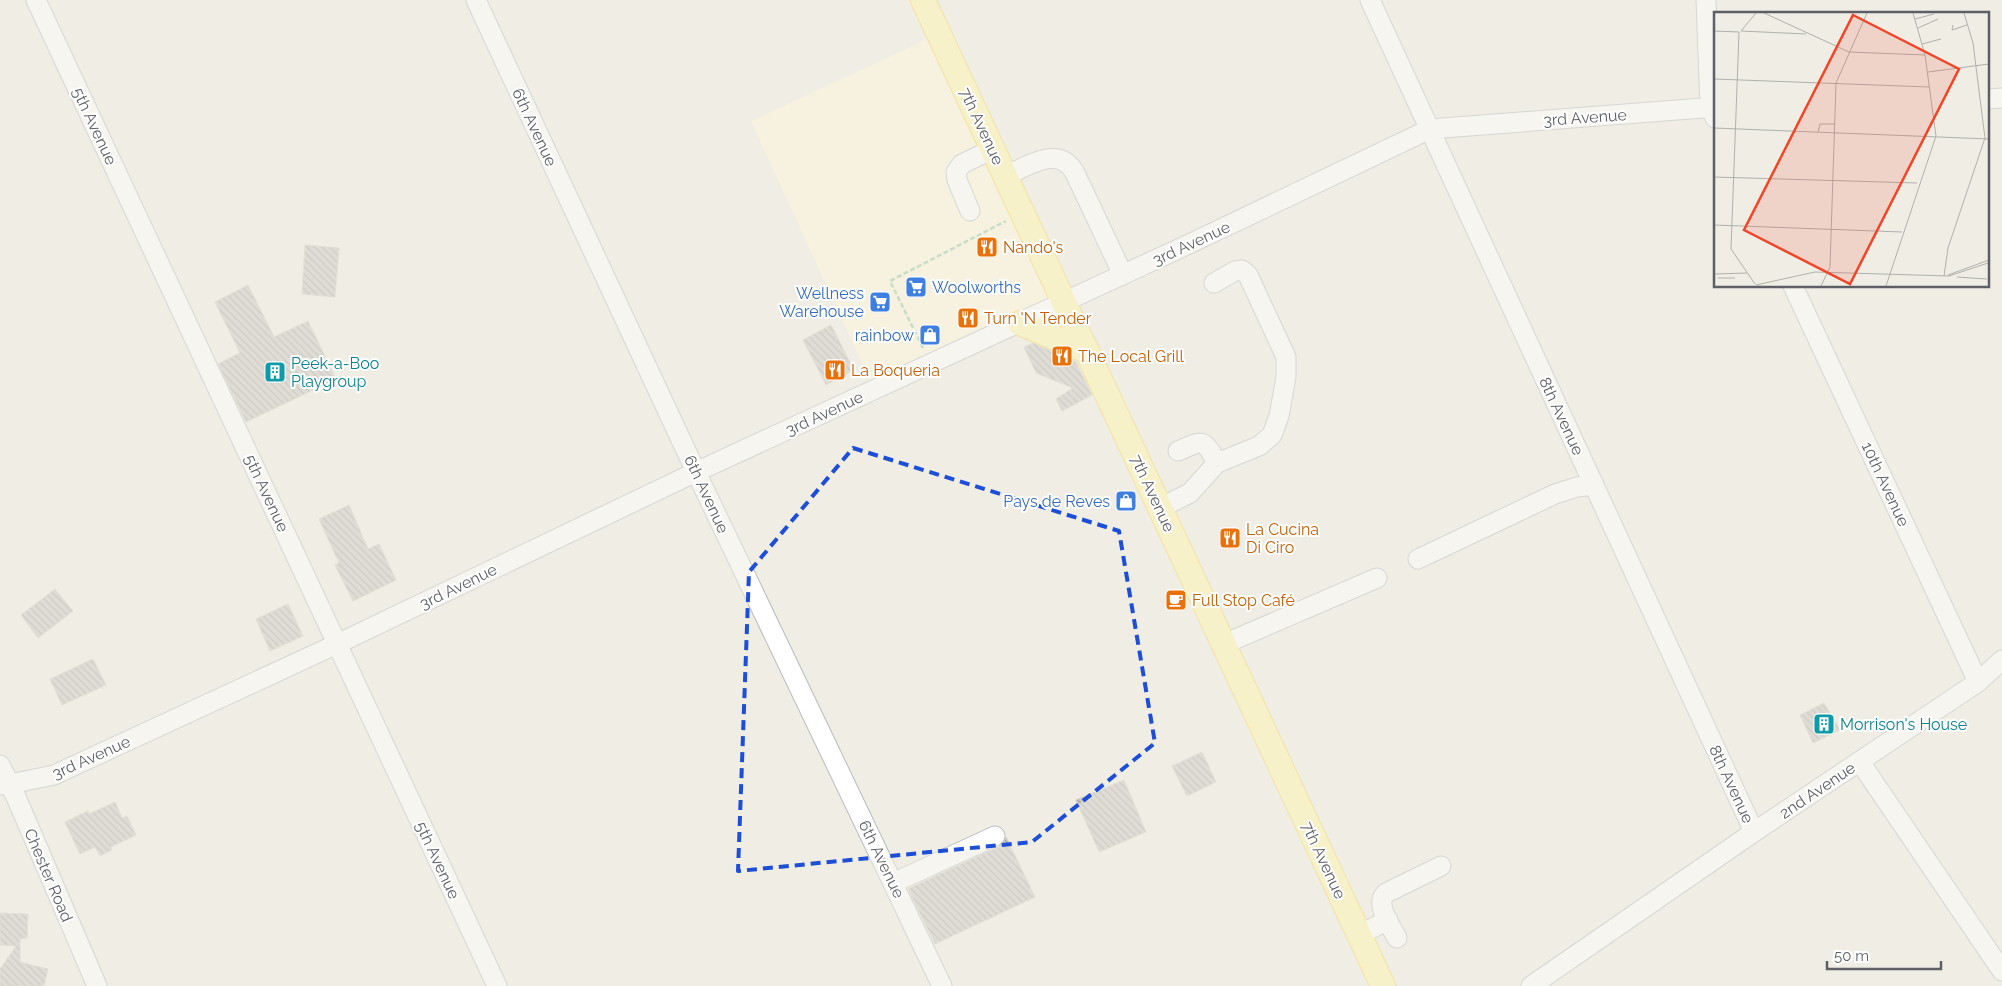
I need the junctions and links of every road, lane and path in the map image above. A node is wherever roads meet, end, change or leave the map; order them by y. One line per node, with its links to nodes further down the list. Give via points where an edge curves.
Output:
1 (36, 0): 26 (street, 5th Avenue)
2 (476, 0): 21 (street, 6th Avenue)
3 (923, 0): 8 (main road, 7th Avenue)
4 (1370, 0): 7 (street, 8th Avenue)
5 (1706, 0): 6 (street)
6 (1714, 112): 7 (street, 3rd Avenue)
7 (1430, 129): 12 (street, 3rd Avenue); 22 (street, 8th Avenue)
8 (993, 149): 9 (main road, 7th Avenue); 10 (street, via 962,164 956,172)
9 (1006, 176): 12 (street, via 1045,159 1058,158 1068,164); 15 (main road, 7th Avenue)
10 (970, 211)
11 (1012, 218): 17 (path, via 890,281)
12 (1123, 275): 15 (street, 3rd Avenue)
13 (1214, 283): 20 (street, via 1235,271 1242,270 1248,275 1286,356 1286,377 1272,435 1259,446)
14 (1794, 288): 29 (street, 10th Avenue)
15 (1064, 302): 16 (street, 3rd Avenue); 18 (main road, 7th Avenue)
16 (1020, 323): 18 (main road); 21 (street, 3rd Avenue)
17 (924, 348)
18 (1088, 350): 23 (main road, 7th Avenue)
19 (1178, 451): 20 (street, via 1202,443 1208,447)
20 (1217, 464): 23 (street, via 1190,493)
21 (696, 472): 26 (street, 3rd Avenue); 36 (street, 6th Avenue)
22 (1594, 485): 24 (street, via 1555,494); 33 (street, 8th Avenue)
23 (1160, 508): 27 (main road, 7th Avenue)
24 (1418, 559)
25 (1377, 578): 27 (street)
26 (337, 644): 32 (street, 3rd Avenue, via 54,775); 42 (street, 5th Avenue)
27 (1224, 644): 38 (main road, 7th Avenue)
28 (2002, 660): 29 (street, 2nd Avenue)
29 (1978, 682): 30 (street, 2nd Avenue)
30 (1860, 762): 33 (street, 2nd Avenue); 40 (street)
31 (0, 765): 32 (street, Chester Road)
32 (5, 784): 41 (street, Chester Road)
33 (1754, 832): 45 (street, 2nd Avenue)
34 (995, 836): 36 (street)
35 (1441, 866): 37 (street, via 1386,892 1380,904)
36 (893, 883): 43 (street, 6th Avenue)
37 (1388, 920): 38 (street); 39 (street)
38 (1359, 935): 44 (main road, 7th Avenue)
39 (1397, 938)
40 (2002, 971)
41 (97, 986)
42 (497, 986)
43 (942, 986)
44 (1382, 986)
45 (1531, 986)

